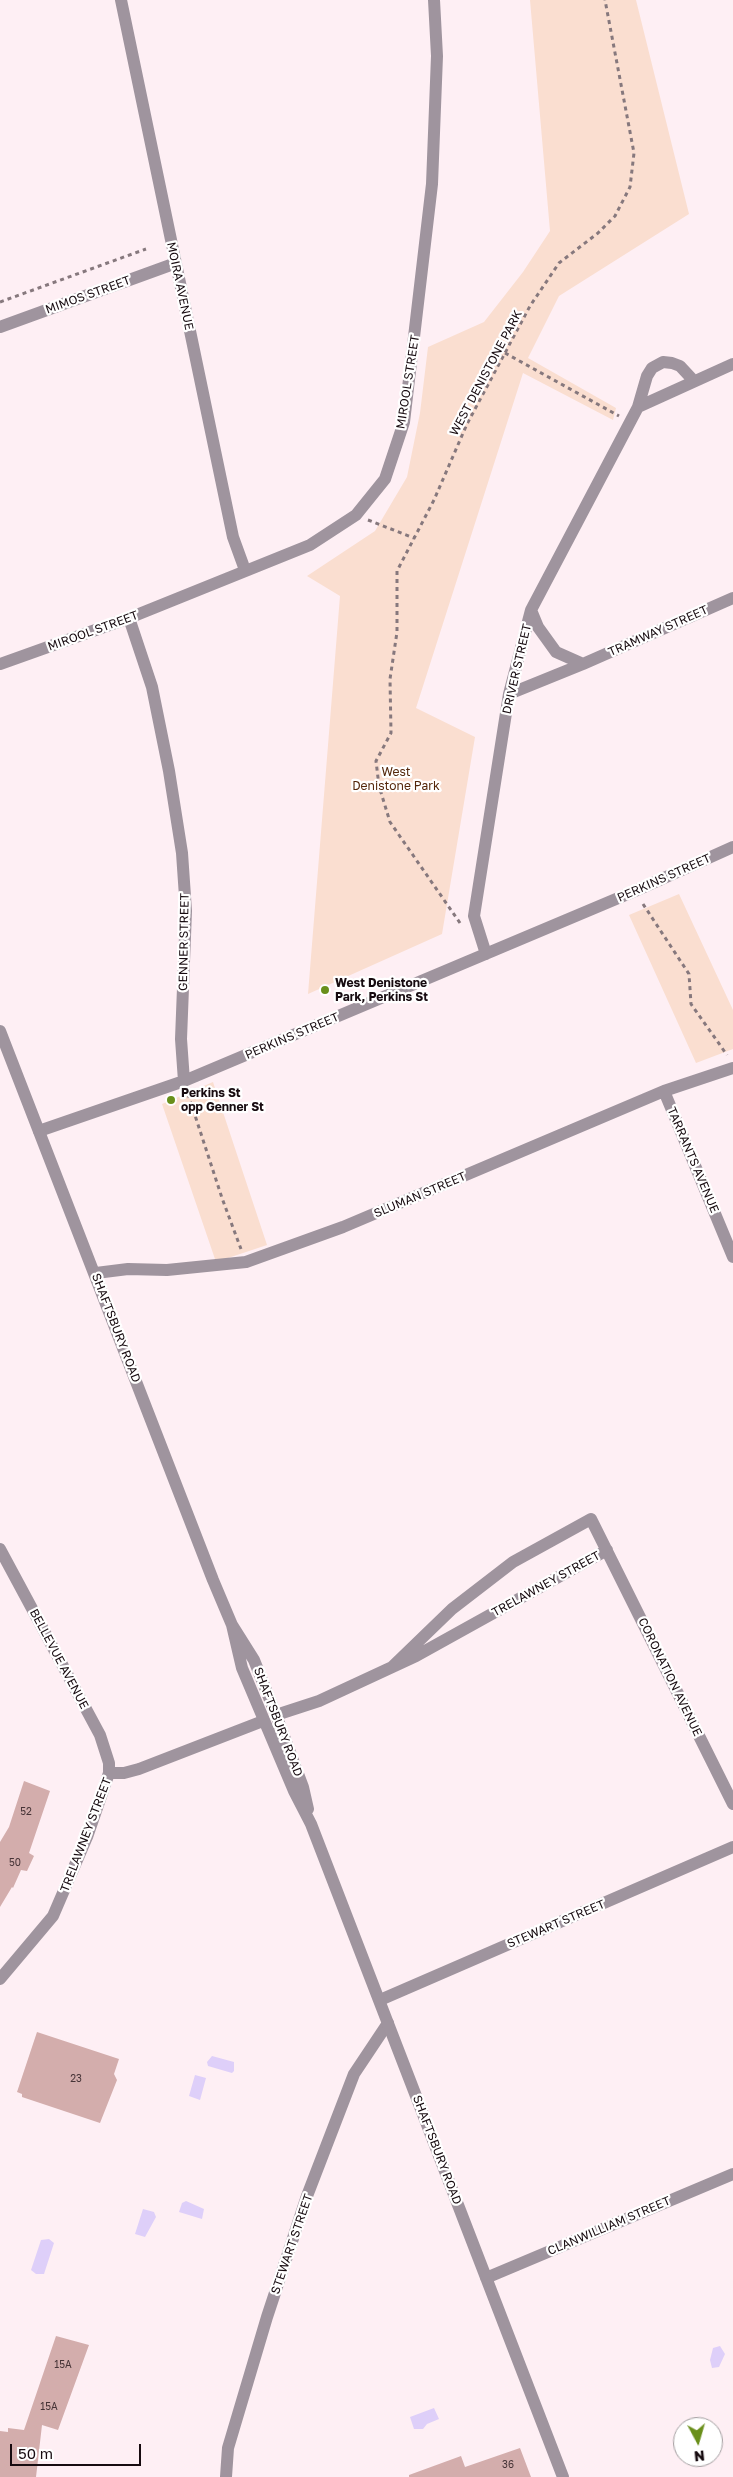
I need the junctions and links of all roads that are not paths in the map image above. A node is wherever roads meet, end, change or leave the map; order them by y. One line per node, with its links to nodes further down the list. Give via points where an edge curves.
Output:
1 (121, 0): 3 (street, MOIRA AVENUE)
2 (434, 0): 8 (street, MIROOL STREET, via 437,56 432,184 404,422 385,479 356,515 310,545)
3 (176, 263): 4 (street, MIMOS STREET); 8 (street, MOIRA AVENUE, via 233,537)
4 (0, 327)
5 (733, 364): 6 (street)
6 (693, 380): 7 (street); 7 (street, DRIVER STREET, via 680,366 658,364 647,376)
7 (638, 407): 10 (street, DRIVER STREET)
8 (245, 570): 11 (street, MIROOL STREET)
9 (733, 598): 13 (street, TRAMWAY STREET)
10 (531, 610): 13 (street, via 538,628 556,652); 14 (street, DRIVER STREET)
11 (129, 618): 12 (street, MIROOL STREET); 19 (street, GENNER STREET, via 152,687 182,853 186,911 181,1039)
12 (0, 664)
13 (583, 664): 14 (street, TRAMWAY STREET)
14 (509, 694): 16 (street, DRIVER STREET, via 474,916)
15 (733, 847): 16 (street, PERKINS STREET)
16 (486, 954): 19 (street, PERKINS STREET)
17 (0, 1031): 21 (street, SHAFTSBURY ROAD)
18 (730, 1062): 20 (street, SLUMAN STREET)
19 (184, 1081): 21 (street, PERKINS STREET)
20 (664, 1091): 22 (street, TARRANTS AVENUE); 23 (street, SLUMAN STREET, via 343,1227 246,1262)
21 (39, 1132): 23 (street, SHAFTSBURY ROAD)
22 (733, 1257)
23 (96, 1273): 26 (street, SHAFTSBURY ROAD)
24 (0, 1549): 30 (street, BELLEVUE AVENUE, via 100,1734)
25 (607, 1550): 27 (street, TRELAWNEY STREET); 27 (street, TRELAWNEY STREET, via 591,1519 513,1562 452,1609); 31 (street, CORONATION AVENUE)
26 (232, 1625): 28 (street, SHAFTSBURY ROAD, via 254,1660); 29 (street, SHAFTSBURY ROAD, via 242,1668)
27 (392, 1667): 28 (street, TRELAWNEY STREET, via 319,1701)
28 (276, 1715): 32 (street, SHAFTSBURY ROAD, via 304,1787)
29 (263, 1721): 30 (street, TRELAWNEY STREET, via 139,1769); 32 (street, SHAFTSBURY ROAD)
30 (109, 1773): 34 (street, TRELAWNEY STREET, via 53,1916)
31 (733, 1804)
32 (311, 1824): 35 (street, SHAFTSBURY ROAD)
33 (733, 1847): 35 (street, STEWART STREET)
34 (0, 1979)
35 (380, 2000): 36 (street, SHAFTSBURY ROAD)
36 (388, 2023): 38 (street, SHAFTSBURY ROAD); 39 (street, STEWART STREET, via 354,2074 307,2196 228,2448)
37 (733, 2174): 38 (street, CLANWILLIAM STREET)
38 (486, 2278): 40 (street, SHAFTSBURY ROAD)
39 (226, 2477)
40 (563, 2477)

